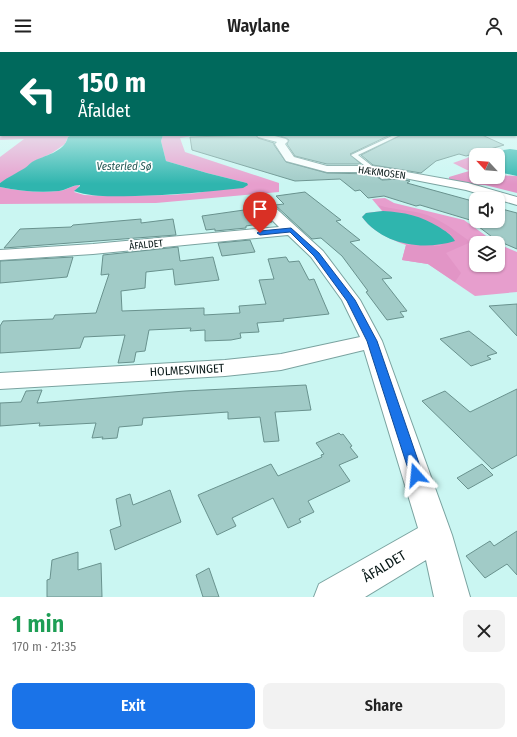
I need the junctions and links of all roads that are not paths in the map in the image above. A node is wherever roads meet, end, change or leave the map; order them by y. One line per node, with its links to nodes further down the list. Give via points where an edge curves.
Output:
1 (264, 136): 3 (street, HÆKMOSEN, via 282,141 280,144 290,158 327,169)
2 (396, 136): 3 (lane, via 354,155)
3 (372, 169): 4 (street, HÆKMOSEN, via 474,188)
4 (517, 201)
5 (265, 206): 6 (street)
6 (291, 230): 7 (street, ÅFALDET); 8 (street, via 317,254 351,300)
7 (0, 255)
8 (372, 341): 9 (street, HOLMESVINGET, via 281,362 225,368); 10 (street)
9 (0, 381)
10 (436, 535): 11 (street, ÅFALDET); 12 (street)
11 (332, 597)
12 (452, 597)

